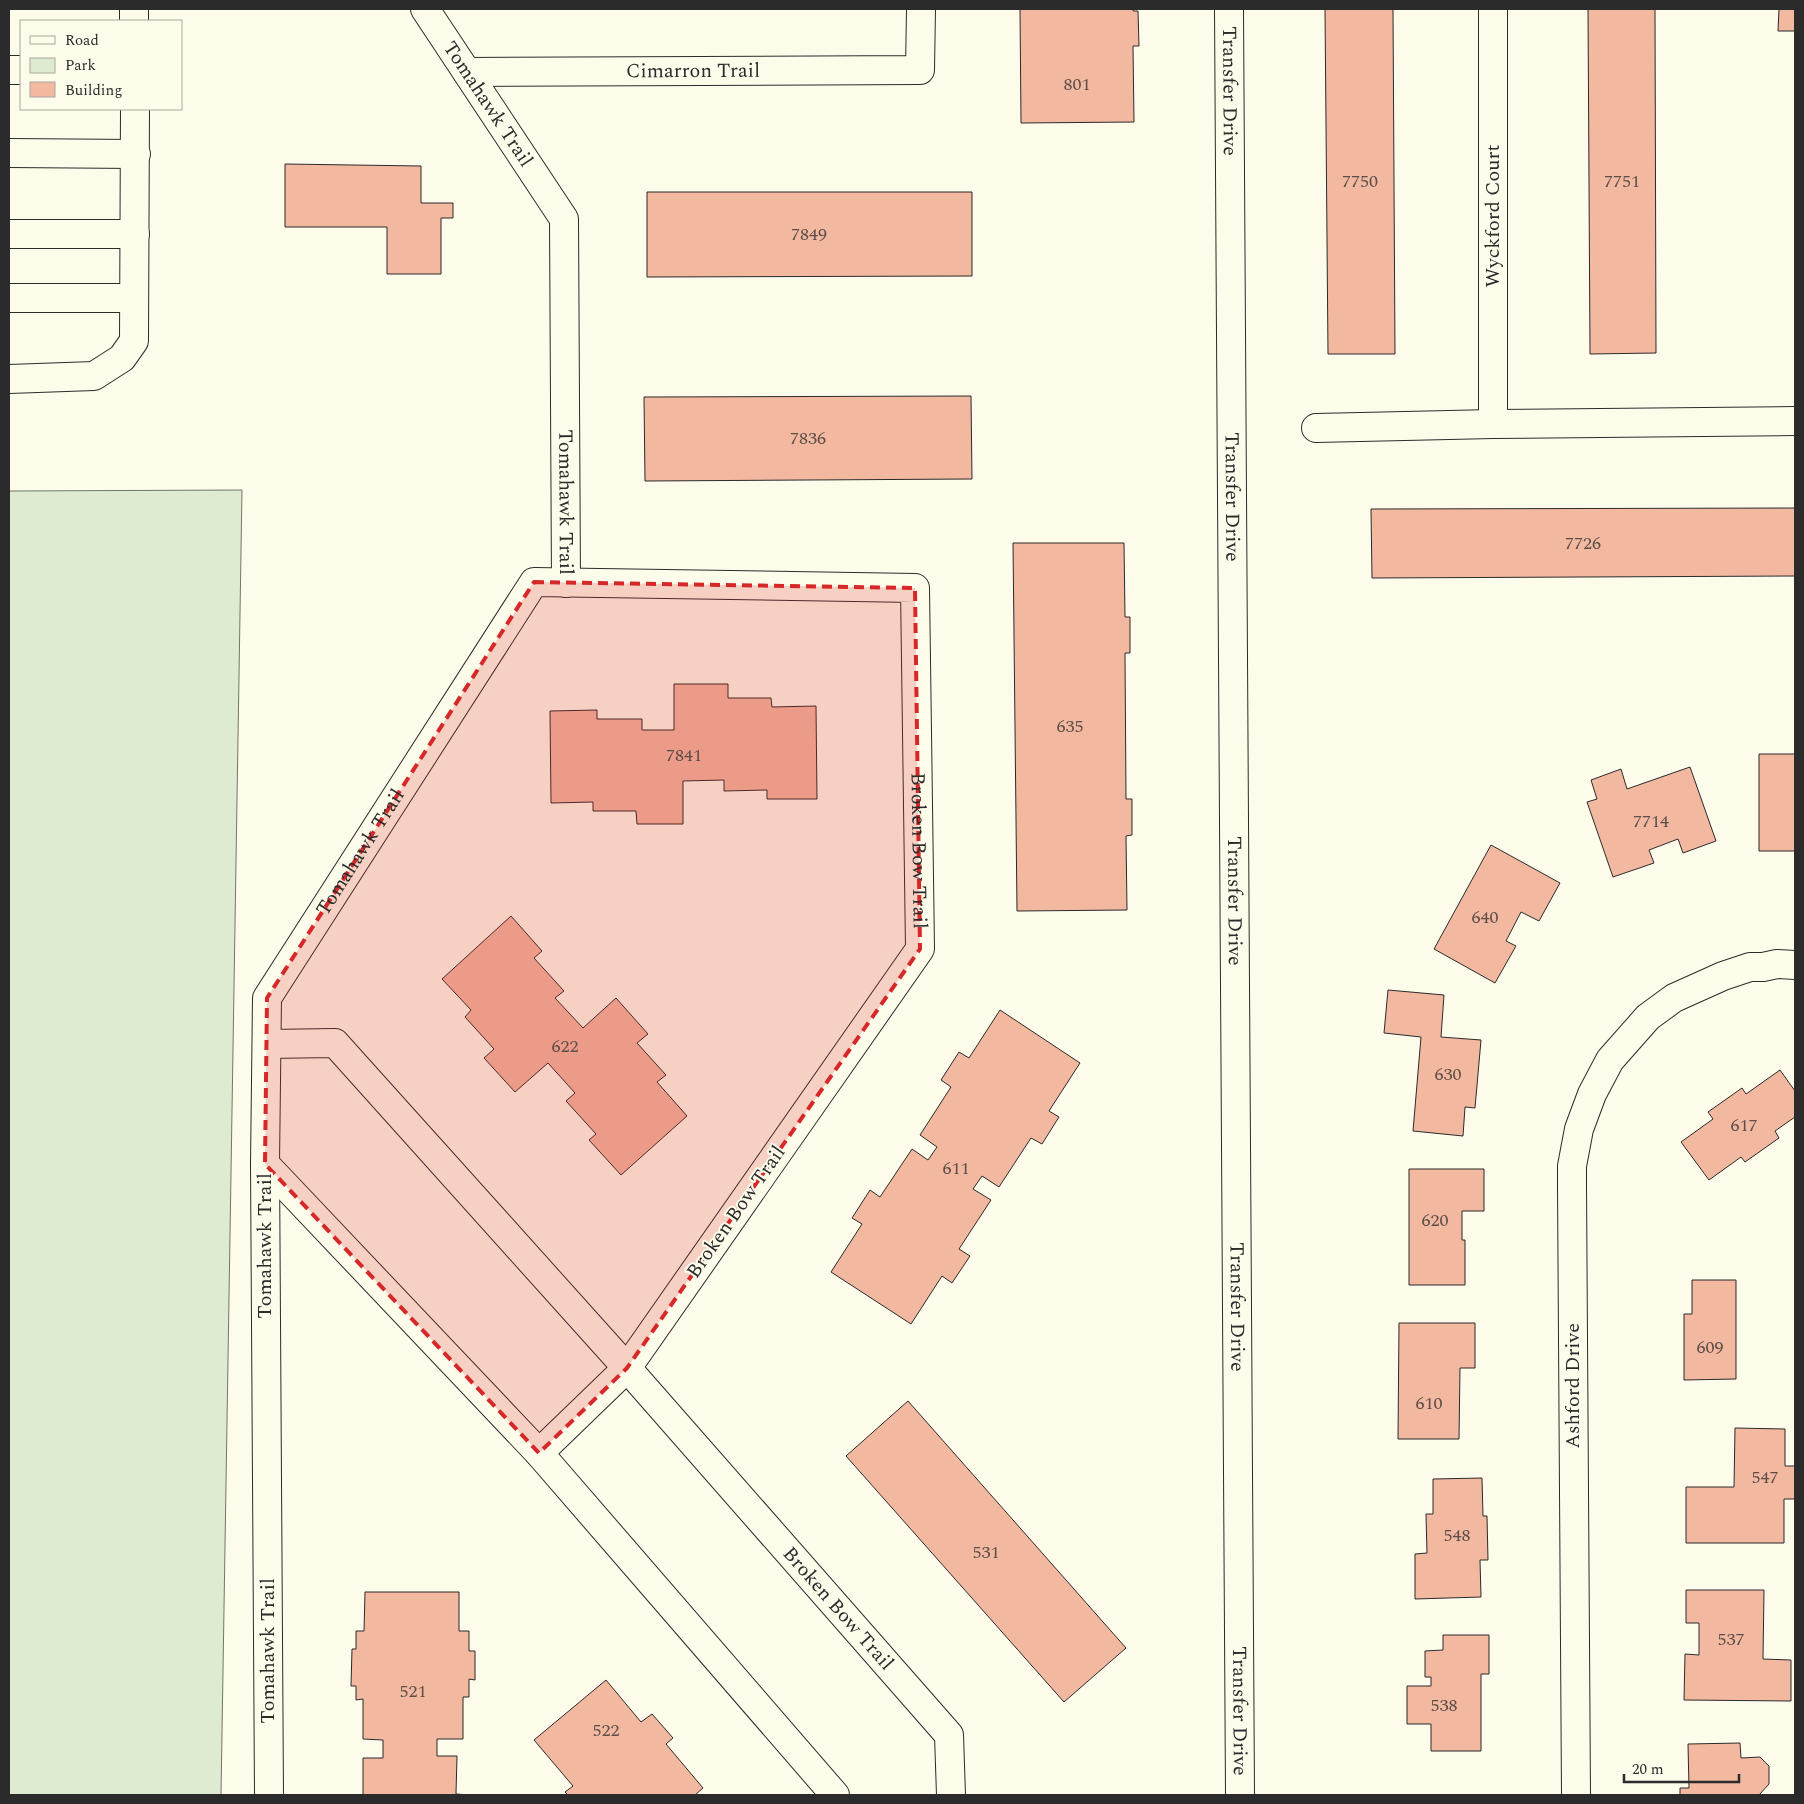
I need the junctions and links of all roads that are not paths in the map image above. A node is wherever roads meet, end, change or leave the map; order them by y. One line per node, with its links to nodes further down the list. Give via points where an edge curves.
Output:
1 (425, 9): 5 (street, Tomahawk Trail)
2 (921, 9): 5 (street, Cimarron Trail, via 920,70)
3 (1229, 9): 26 (street, Transfer Drive)
4 (1493, 9): 15 (street, Wyckford Court)
5 (467, 72): 17 (street, Tomahawk Trail, via 564,219)
6 (135, 110): 8 (street)
7 (9, 153): 8 (street)
8 (136, 154): 10 (street)
9 (9, 234): 10 (street)
10 (134, 234): 12 (street)
11 (9, 298): 12 (street)
12 (134, 298): 13 (street, via 134,341 122,358 94,376)
13 (9, 379)
14 (1795, 421): 15 (street)
15 (1494, 424): 16 (street)
16 (1316, 428)
17 (566, 583): 19 (street, Tomahawk Trail, via 534,582 267,998); 21 (street, Broken Bow Trail, via 915,588 920,949)
18 (1795, 965): 27 (street, Ashford Drive, via 1750,967 1674,998 1648,1018 1610,1060 1582,1120 1572,1166)
19 (267, 1044): 20 (street, Tomahawk Trail); 21 (street, Broken Bow Trail, via 335,1043)
20 (265, 1164): 22 (street); 23 (street, Tomahawk Trail)
21 (627, 1368): 22 (street, Broken Bow Trail); 25 (street, Broken Bow Trail, via 949,1735)
22 (539, 1453): 24 (street)
23 (268, 1795)
24 (835, 1795)
25 (951, 1795)
26 (1240, 1795)
27 (1576, 1795)

